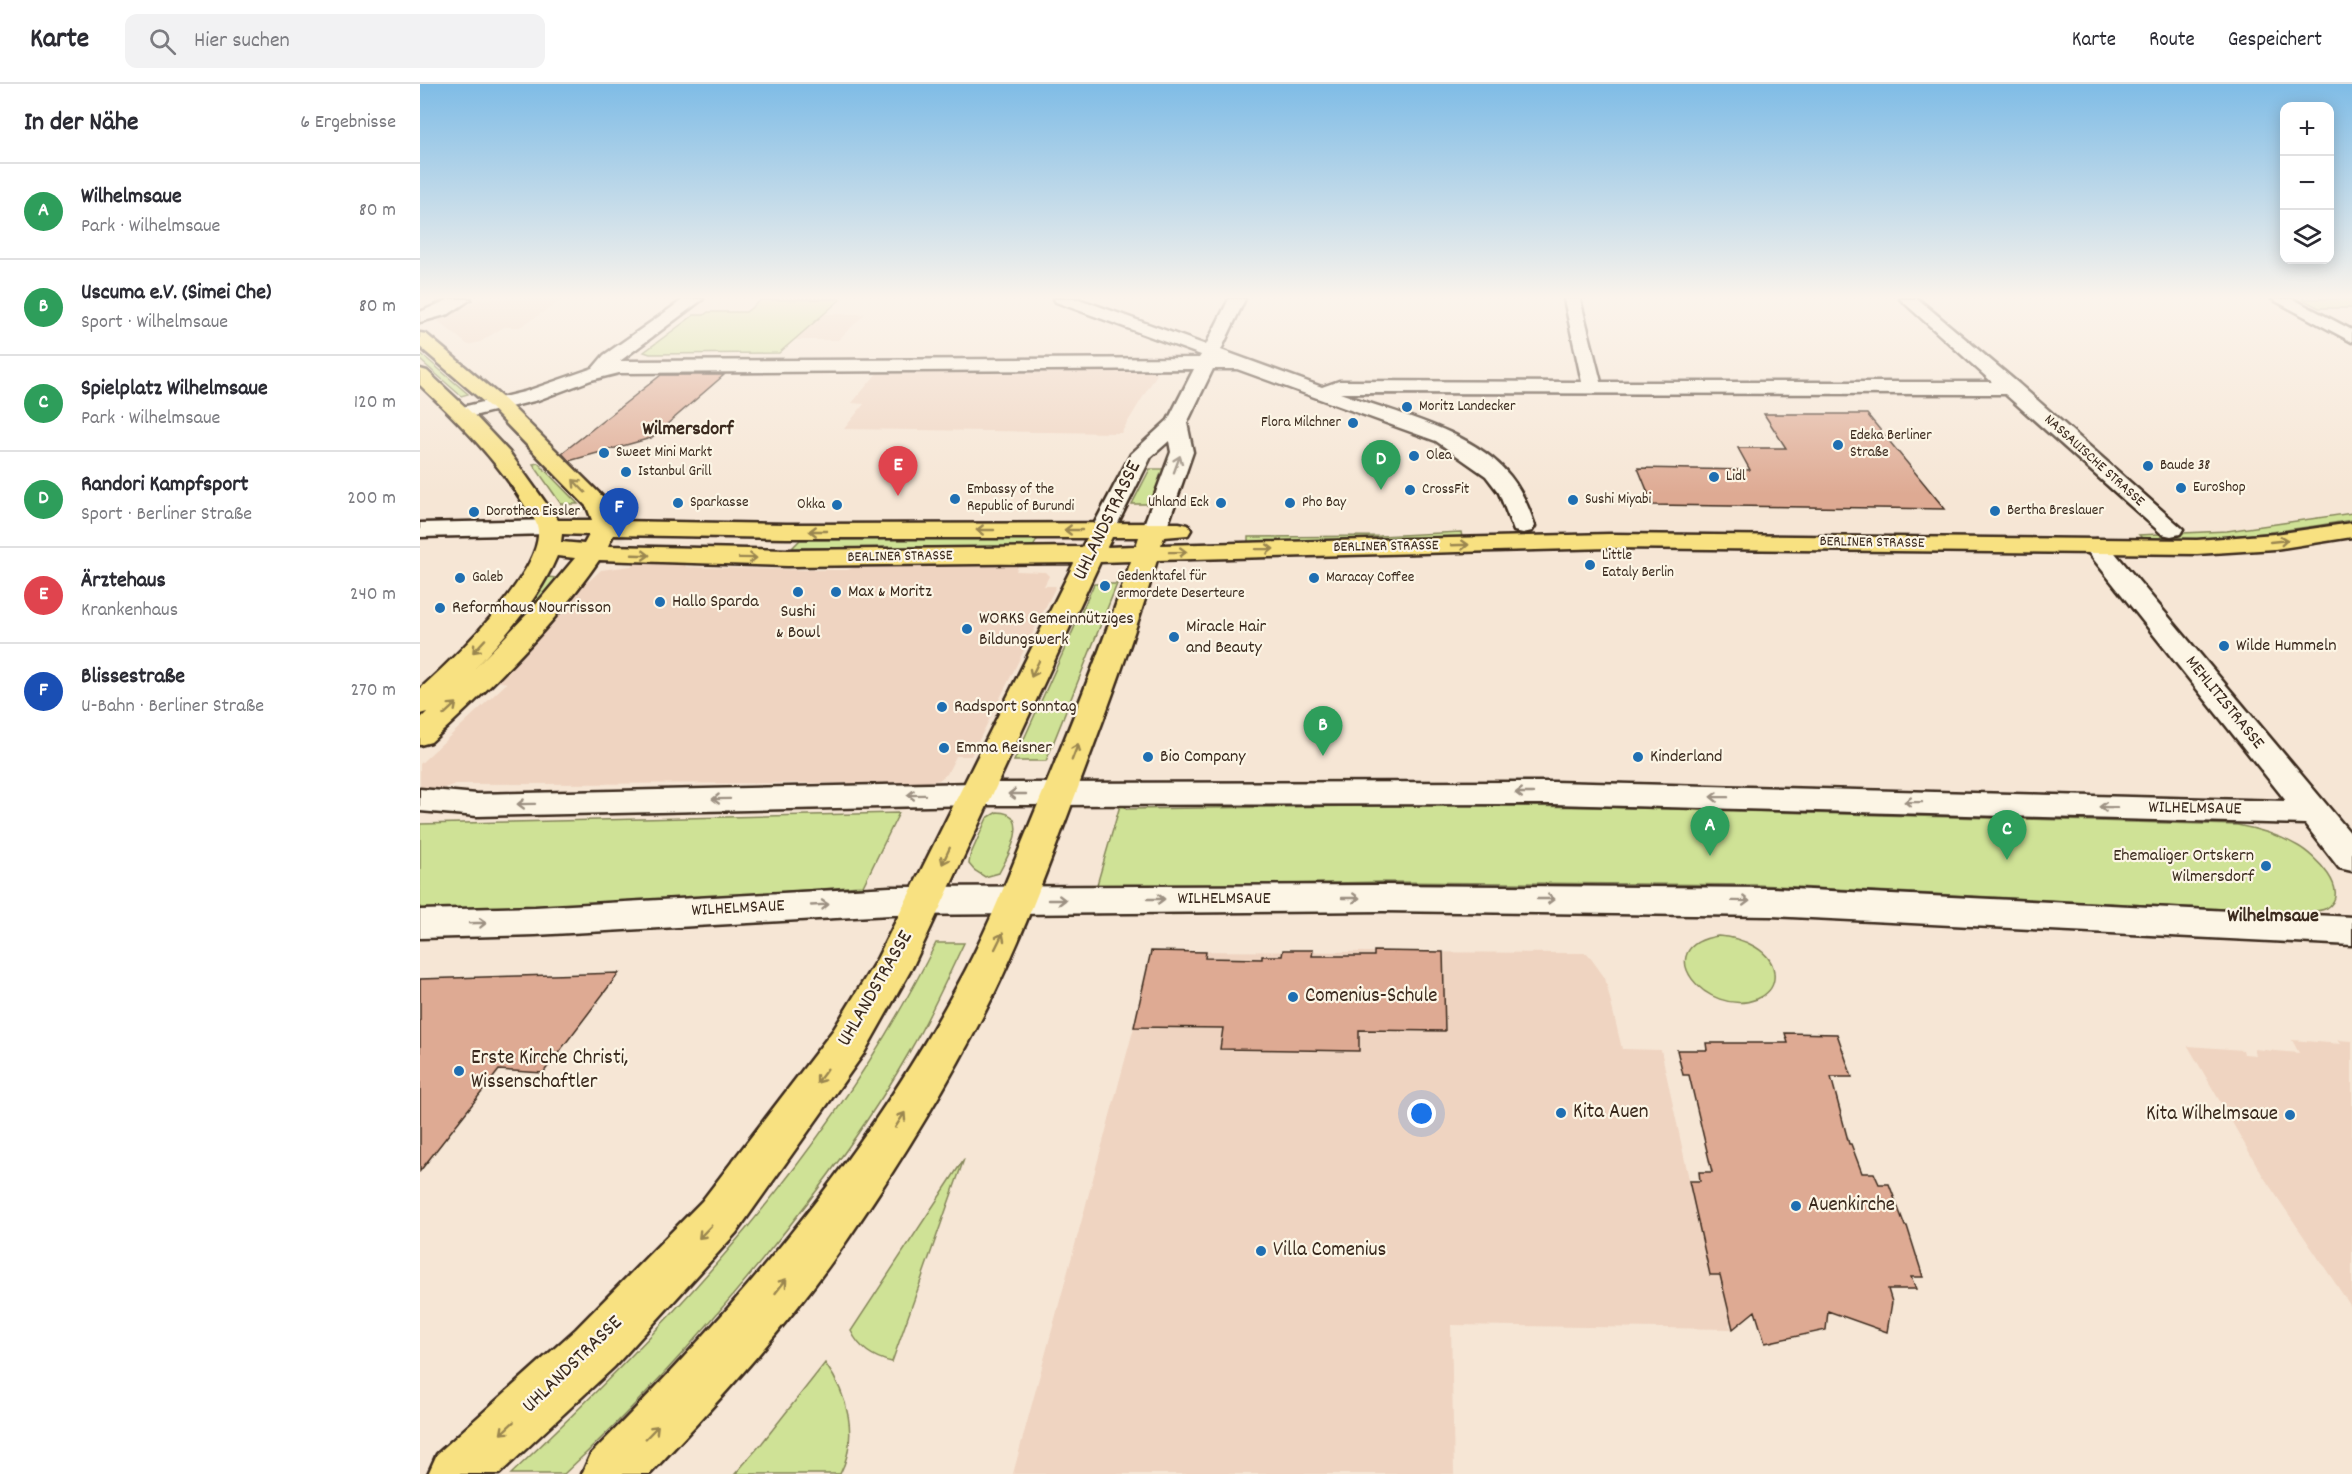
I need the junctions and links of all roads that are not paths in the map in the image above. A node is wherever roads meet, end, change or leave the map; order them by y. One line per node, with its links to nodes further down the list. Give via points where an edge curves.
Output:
1 (451, 364): 13 (main road)
2 (607, 364): 8 (street)
3 (824, 364): 8 (street, via 619,367)
4 (1206, 364): 15 (street, UHLANDSTRASSE)
5 (1239, 364): 12 (street)
6 (1587, 364): 10 (street)
7 (1984, 364): 11 (street, NASSAUISCHE STRASSE)
8 (600, 371): 13 (street)
9 (420, 375): 14 (main road)
10 (1593, 387): 11 (street); 12 (street, via 1339,387)
11 (2012, 388): 19 (street, NASSAUISCHE STRASSE)
12 (1323, 393): 17 (street, via 1443,437 1483,462 1502,478 1514,497)
13 (498, 404): 14 (street); 18 (main road, one-way to 13, via 597,504)
14 (461, 413): 24 (main road, via 535,502)
15 (1177, 423): 21 (street, UHLANDSTRASSE, via 1142,454); 25 (street, UHLANDSTRASSE, one-way to 15, via 1182,452)
16 (2274, 519): 19 (main road, BERLINER STRASSE)
17 (1523, 526): 19 (main road, BERLINER STRASSE); 25 (main road, BERLINER STRASSE)
18 (605, 528): 21 (main road, BERLINER STRASSE, one-way to 18); 24 (main road, BERLINER STRASSE); 27 (main road)
19 (2171, 529)
20 (420, 530): 24 (street, BERLINER STRASSE)
21 (1103, 530): 25 (main road, BERLINER STRASSE); 28 (main road, UHLANDSTRASSE)
22 (2352, 530): 26 (main road, BERLINER STRASSE, one-way to 22, via 2234,546)
23 (420, 536): 24 (street, BERLINER STRASSE)
24 (549, 538): 27 (main road, BERLINER STRASSE); 29 (main road, one-way to 29, via 537,576 483,643)
25 (1150, 541): 26 (main road, BERLINER STRASSE, one-way to 26); 28 (main road, BERLINER STRASSE); 32 (main road, UHLANDSTRASSE, one-way to 25, via 1129,609)
26 (2096, 546): 34 (street, MEHLITZSTRASSE)
27 (593, 552): 28 (main road, BERLINER STRASSE, one-way to 28, via 776,558); 30 (main road, one-way to 27, via 526,634)
28 (1092, 554): 31 (main road, UHLANDSTRASSE, one-way to 31)
29 (420, 705)
30 (420, 735)
31 (975, 794): 32 (street, WILHELMSAUE, one-way to 31); 33 (street, WILHELMSAUE, one-way to 33, via 477,805); 37 (main road, UHLANDSTRASSE, one-way to 37)
32 (1059, 794): 34 (street, WILHELMSAUE, one-way to 32, via 1553,793); 36 (main road, UHLANDSTRASSE)
33 (420, 800)
34 (2314, 813): 35 (street, MEHLITZSTRASSE)
35 (2352, 859)
36 (1017, 899): 37 (street, WILHELMSAUE); 39 (street, WILHELMSAUE, one-way to 39, via 1761,901); 41 (main road, UHLANDSTRASSE, one-way to 36, via 700,1383 762,1310 864,1176 935,1063 973,994)
37 (926, 900): 38 (street, WILHELMSAUE, one-way to 37); 40 (main road, UHLANDSTRASSE, one-way to 40, via 849,1041 719,1217 595,1348)
38 (420, 924)
39 (2352, 931)
40 (457, 1474)
41 (611, 1474)

